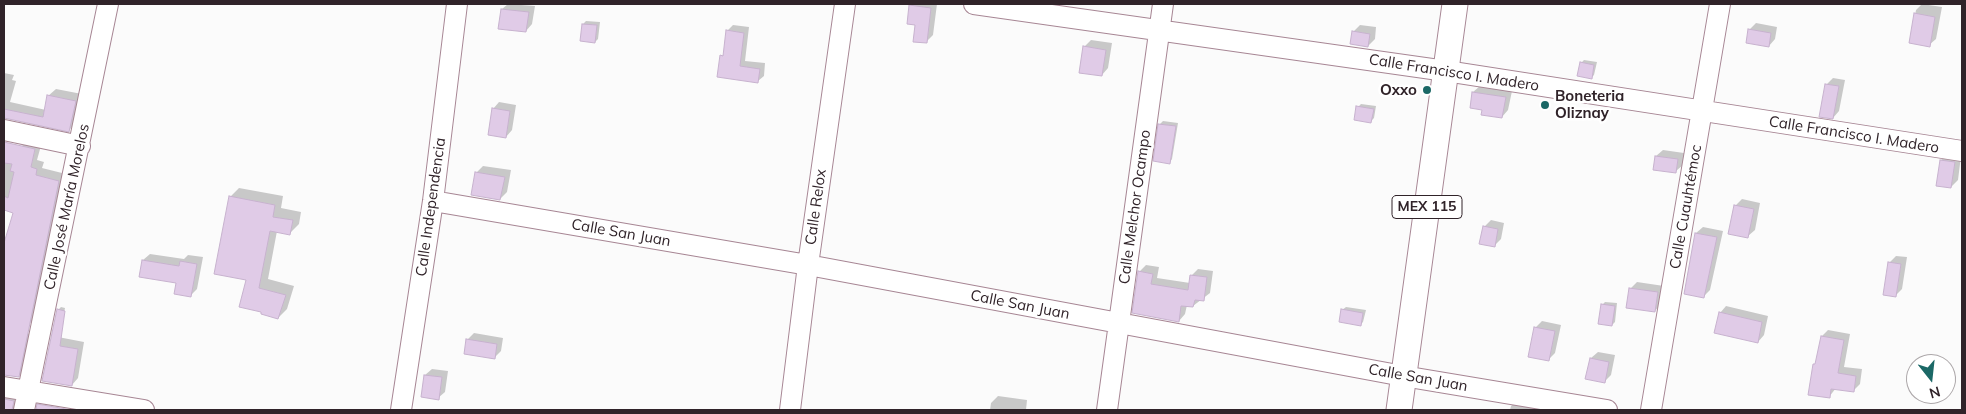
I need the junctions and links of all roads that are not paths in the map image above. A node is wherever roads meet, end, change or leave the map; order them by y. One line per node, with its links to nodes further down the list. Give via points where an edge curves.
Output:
1 (108, 4): 12 (street, Calle José María Morelos)
2 (457, 4): 14 (street, Calle Independencia)
3 (845, 4): 15 (street, Calle Relox)
4 (974, 4): 8 (street, Calle Francisco I. Madero)
5 (1163, 4): 8 (street, Calle Melchor Ocampo)
6 (1455, 4): 9 (main road, MEX 115)
7 (1720, 4): 10 (street, Calle Cuauhtémoc)
8 (1160, 29): 9 (street, Calle Francisco I. Madero); 16 (street, Calle Melchor Ocampo)
9 (1446, 71): 10 (street, Calle Francisco I. Madero); 17 (main road, MEX 115)
10 (1703, 112): 13 (street, Calle Francisco I. Madero); 26 (street, Calle Cuauhtémoc)
11 (4, 130): 12 (street)
12 (80, 146): 19 (street, Calle José María Morelos)
13 (1962, 151)
14 (432, 201): 15 (street, Calle San Juan); 21 (street, Calle Independencia)
15 (808, 265): 16 (street, Calle San Juan); 22 (street, Calle Relox)
16 (1118, 323): 17 (street, Calle San Juan); 23 (street, Calle Melchor Ocampo)
17 (1403, 376): 24 (main road, MEX 115); 25 (street, Calle San Juan)
18 (4, 387): 19 (street)
19 (26, 401): 20 (street)
20 (144, 410)
21 (401, 410)
22 (790, 410)
23 (1107, 410)
24 (1399, 410)
25 (1607, 410)
26 (1650, 410)

